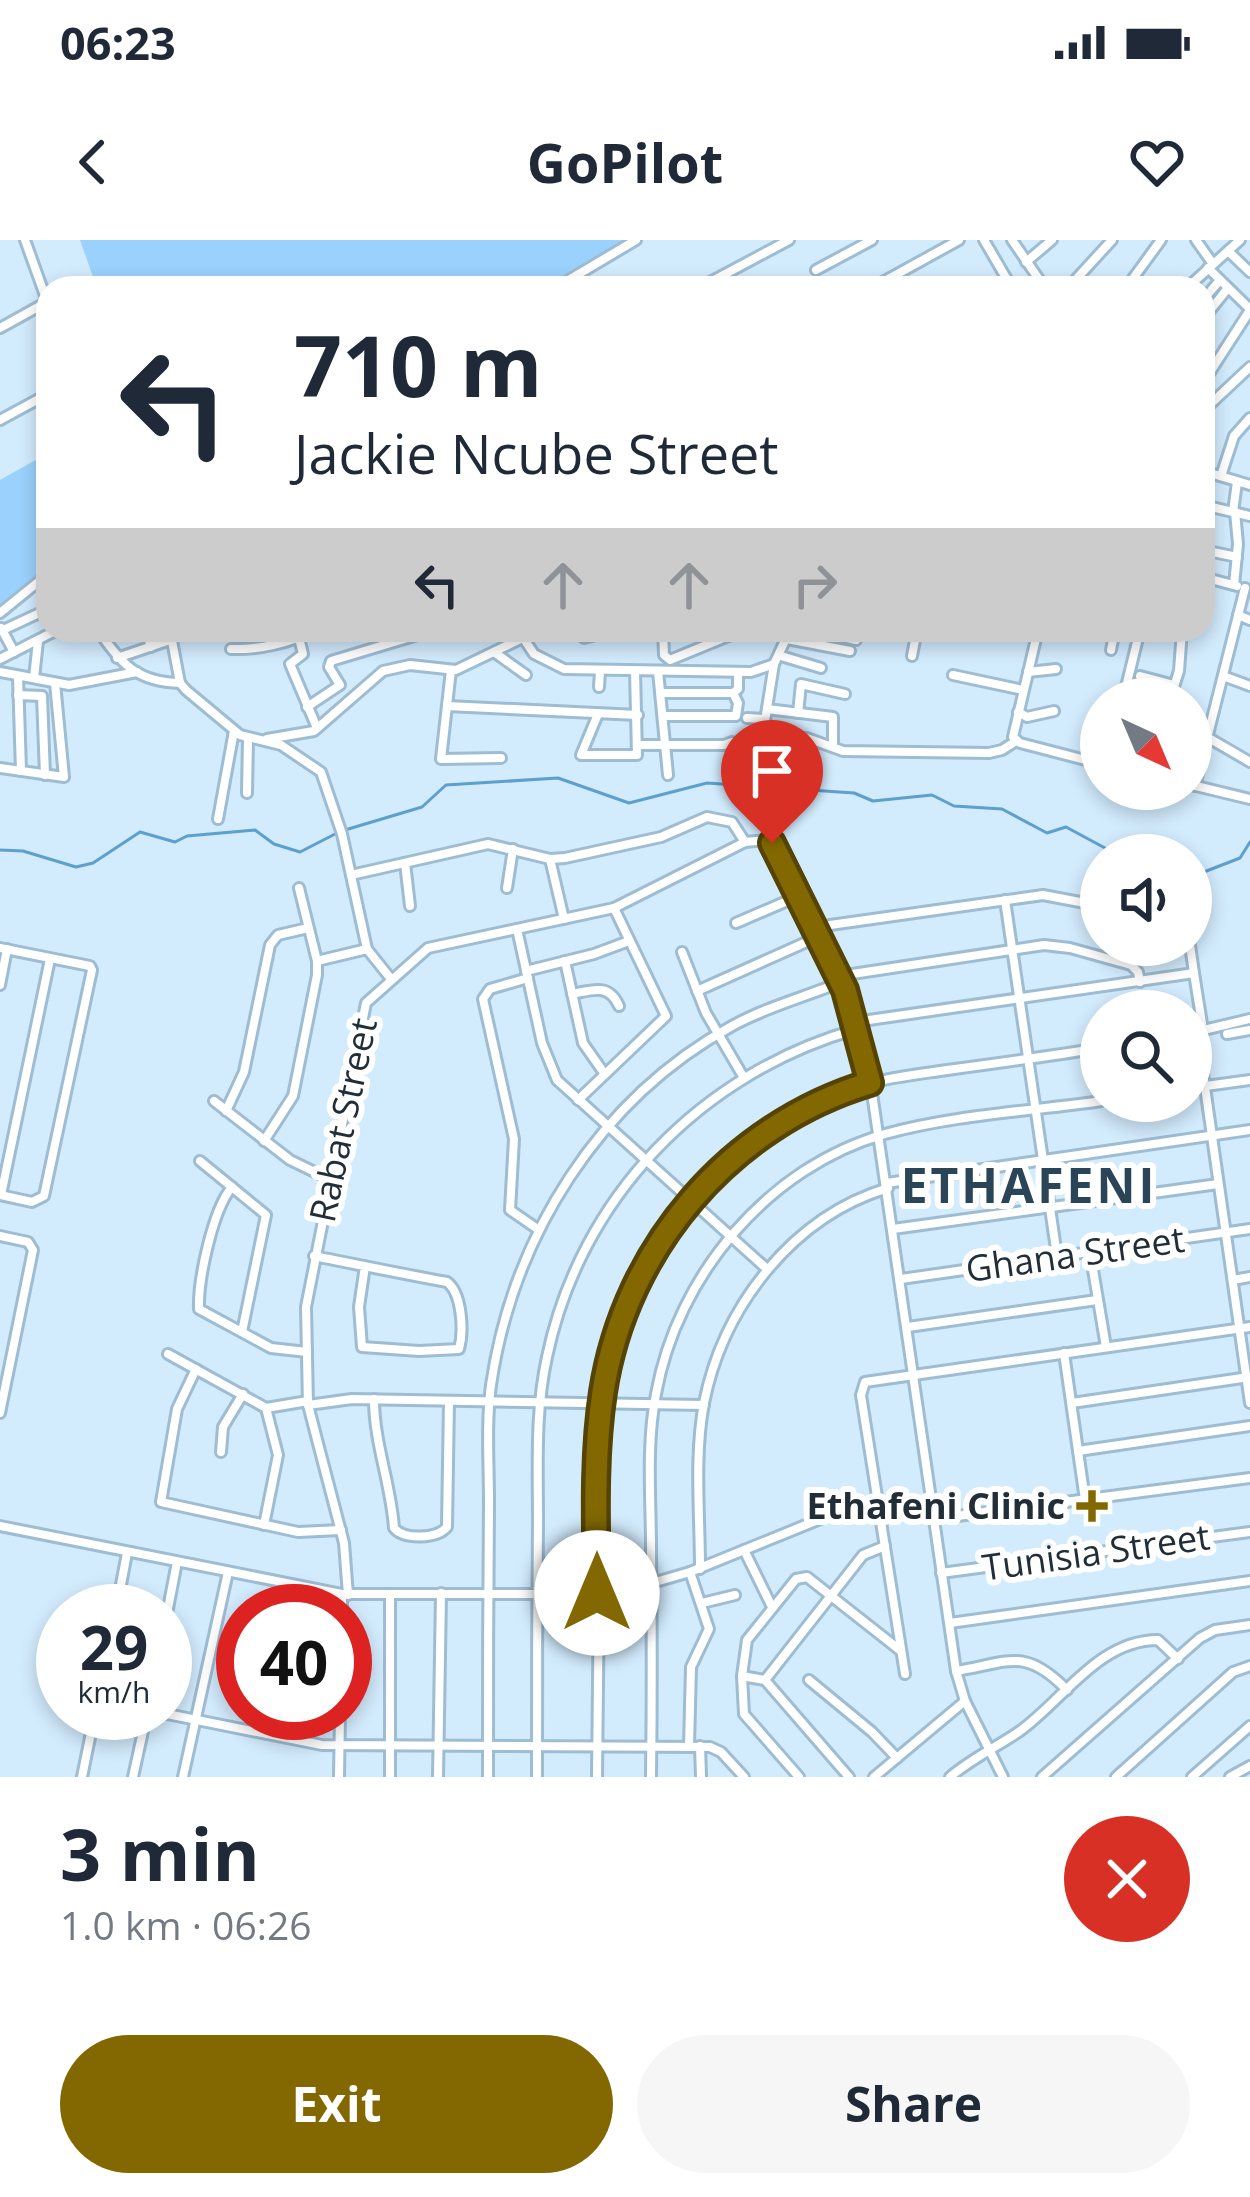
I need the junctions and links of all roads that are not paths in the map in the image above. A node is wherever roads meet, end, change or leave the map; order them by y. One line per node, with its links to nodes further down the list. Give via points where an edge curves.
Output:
1 (25, 240): 19 (street)
2 (636, 240): 20 (street)
3 (789, 240): 13 (street)
4 (872, 240): 17 (street)
5 (959, 240): 22 (street)
6 (983, 240): 23 (street)
7 (1012, 240): 15 (street)
8 (1052, 240): 15 (street)
9 (1112, 240): 25 (street)
10 (1161, 240): 26 (street)
11 (1196, 240): 16 (street)
12 (1240, 240): 14 (street)
13 (771, 245): 21 (street)
14 (1228, 250): 16 (street); 18 (street)
15 (1026, 262): 24 (street)
16 (1211, 266): 27 (street); 28 (street)
17 (816, 270)
18 (1250, 272)
19 (38, 276)
20 (581, 276)
21 (724, 276)
22 (894, 276)
23 (1005, 276)
24 (1037, 276)
25 (1079, 276)
26 (1135, 276)
27 (1200, 276)
28 (1220, 280): 29 (street); 30 (street)
29 (1215, 286)
30 (1228, 288): 31 (street); 33 (street)
31 (1215, 303)
32 (36, 309): 34 (street)
33 (1250, 309): 35 (street)
34 (0, 328)
35 (1215, 364)
36 (1250, 367): 38 (street)
37 (36, 400): 40 (street)
38 (1215, 400)
39 (1250, 418): 42 (street, via 1234,436)
40 (0, 420)
41 (1215, 474): 42 (street)
42 (1221, 476): 43 (street)
43 (1237, 482): 44 (street); 46 (street)
44 (1250, 485)
45 (1215, 508): 46 (street)
46 (1234, 512): 47 (street); 49 (street)
47 (1250, 516)
48 (1215, 553): 49 (street)
49 (1237, 558): 50 (street); 53 (street)
50 (1250, 562)
51 (1215, 580): 53 (street)
52 (36, 585): 55 (street)
53 (1234, 585): 54 (street)
54 (1248, 589): 57 (street)
55 (0, 613)
56 (36, 613): 59 (street)
57 (1238, 615): 58 (street); 104 (street)
58 (1250, 620)
59 (1, 628): 84 (street)
60 (36, 642): 84 (street)
61 (38, 642): 108 (street)
62 (106, 642): 88 (street)
63 (150, 642): 80 (street)
64 (159, 642): 80 (street)
65 (172, 642): 110 (street)
66 (278, 642): 81 (street)
67 (305, 642): 119 (street, via 290,664)
68 (394, 642): 119 (street, via 331,661 340,685)
69 (508, 642): 85 (street)
70 (526, 642): 93 (street, via 552,665)
71 (663, 642): 72 (street, via 670,660)
72 (713, 642)
73 (785, 642): 89 (street)
74 (815, 642): 83 (street)
75 (915, 642): 86 (street)
76 (1034, 642): 99 (street)
77 (1113, 642): 82 (street)
78 (1137, 642): 105 (street)
79 (1180, 642): 107 (street)
80 (152, 647): 88 (street)
81 (231, 649)
82 (1111, 650)
83 (850, 651)
84 (14, 652): 87 (street)
85 (494, 652): 92 (street); 100 (street)
86 (912, 656)
87 (0, 658)
88 (117, 658): 97 (street)
89 (777, 660): 90 (street); 98 (street); 124 (street)
90 (821, 668)
91 (1056, 669): 99 (street)
92 (451, 670): 118 (street); 129 (street, via 383,671)
93 (600, 671): 94 (street); 112 (street)
94 (635, 671): 95 (street); 125 (street)
95 (658, 671): 98 (street); 114 (street)
96 (0, 672): 102 (street)
97 (137, 672): 109 (street); 110 (street)
98 (738, 672): 115 (street)
99 (1028, 673): 113 (street)
100 (526, 675)
101 (953, 675): 113 (street)
102 (18, 676): 108 (street); 117 (street)
103 (1139, 676): 106 (street)
104 (1223, 676): 111 (street); 128 (street)
105 (1128, 678)
106 (1147, 678)
107 (1176, 678)
108 (34, 679): 109 (street)
109 (55, 683): 144 (street, via 64,777)
110 (180, 683): 130 (street)
111 (1250, 686)
112 (599, 687)
113 (1023, 690): 121 (street)
114 (662, 693): 115 (street); 126 (street)
115 (733, 693): 126 (street, via 735,716)
116 (845, 694): 122 (street, via 801,684)
117 (18, 695): 143 (street); 144 (street, via 42,696)
118 (447, 706): 123 (street); 139 (street, via 442,760)
119 (307, 707): 129 (street)
120 (1054, 711): 121 (street)
121 (1018, 712): 132 (street)
122 (798, 713): 124 (street); 138 (street, via 833,717)
123 (598, 714): 125 (street); 137 (street, via 581,755 634,756)
124 (766, 714): 127 (street); 138 (street, via 762,741 807,738)
125 (638, 716): 137 (street)
126 (665, 716): 136 (street)
127 (747, 718)
128 (1212, 718)
129 (317, 728): 133 (street)
130 (234, 731): 131 (street); 146 (street)
131 (248, 738): 133 (street); 146 (street, via 250,787)
132 (1014, 739): 138 (street, via 989,753); 140 (street)
133 (266, 740): 154 (street, via 321,772)
134 (1212, 740): 141 (street)
135 (732, 742): 136 (street)
136 (667, 743): 137 (street); 145 (street)
137 (639, 745)
138 (833, 746)
139 (501, 758)
140 (1080, 758)
141 (1250, 762)
142 (0, 768): 143 (street)
143 (21, 771): 144 (street)
144 (45, 775)
145 (668, 775)
146 (227, 782): 149 (street)
147 (1212, 790): 148 (street)
148 (1250, 799)
149 (218, 818)
150 (746, 842): 152 (street, via 727,819 707,817 662,837); 157 (street, Rabat Street, via 761,839 779,850); 161 (street, Rabat Street)
151 (513, 849): 152 (street); 153 (street, via 480,845); 156 (street)
152 (550, 859): 162 (street)
153 (405, 863): 154 (street); 160 (street)
154 (351, 875): 169 (street)
155 (298, 888): 164 (street)
156 (507, 888)
157 (801, 896): 163 (street); 166 (street)
158 (1005, 900): 159 (street); 166 (street); 170 (street)
159 (1080, 901)
160 (410, 905)
161 (614, 908): 162 (street, Rabat Street); 167 (street)
162 (564, 919): 165 (street, Rabat Street)
163 (736, 923)
164 (308, 928): 174 (street); 204 (street, via 270,945 244,1072)
165 (517, 929): 177 (street); 178 (street, Rabat Street, via 428,948)
166 (818, 932): 179 (street); 183 (street)
167 (629, 941): 173 (street); 195 (street, via 666,1016)
168 (4, 949): 172 (street); 181 (street)
169 (367, 949): 174 (street); 178 (street)
170 (1013, 949): 179 (street); 180 (street, via 1070,948 1131,965); 185 (street)
171 (682, 952): 183 (street)
172 (50, 959): 218 (street); 218 (street, via 90,966 44,1196 32,1202)
173 (565, 961): 177 (street); 184 (street)
174 (317, 962): 210 (street, via 293,1096)
175 (1193, 966): 176 (street)
176 (1194, 973): 180 (street); 182 (street)
177 (527, 975): 200 (street, via 548,1064); 223 (street, via 482,999 514,1139 510,1210)
178 (391, 979): 214 (street, Rabat Street, via 364,1007)
179 (840, 979): 188 (street); 191 (street)
180 (1140, 982): 185 (street)
181 (0, 985)
182 (1195, 990)
183 (697, 991): 191 (street)
184 (572, 994): 186 (street, via 604,989); 195 (street, via 586,1049)
185 (1021, 998): 188 (street); 194 (street)
186 (619, 1006)
187 (1250, 1019): 189 (street)
188 (856, 1025): 196 (street); 198 (street)
189 (1212, 1028)
190 (1250, 1030): 192 (street)
191 (719, 1034): 196 (street); 206 (street)
192 (1227, 1034)
193 (1080, 1051): 194 (street)
194 (1030, 1058): 198 (street); 203 (street)
195 (604, 1073): 200 (street)
196 (744, 1078): 212 (street)
197 (1250, 1080): 199 (street)
198 (870, 1083): 208 (street); 219 (street, via 768,1133)
199 (1212, 1086)
200 (578, 1100): 206 (street)
201 (214, 1101): 204 (street)
202 (1080, 1104): 203 (street)
203 (1036, 1110): 208 (street); 211 (street)
204 (226, 1111): 210 (street)
205 (1210, 1122): 209 (street)
206 (607, 1125): 212 (street); 223 (street)
207 (1250, 1130): 209 (street)
208 (880, 1136): 216 (street); 226 (street, via 790,1183)
209 (1212, 1136): 211 (street); 215 (street)
210 (264, 1141): 214 (street)
211 (1044, 1159): 216 (street); 220 (street)
212 (644, 1161): 219 (street); 250 (street, via 578,1262 556,1318)
213 (200, 1162): 217 (street)
214 (329, 1179): 228 (street, Rabat Street)
215 (1218, 1184): 220 (street); 224 (street)
216 (888, 1185): 221 (street); 231 (street, via 820,1223)
217 (232, 1186): 238 (street, via 267,1220); 238 (street, via 220,1204 198,1304)
218 (1, 1195)
219 (690, 1200): 226 (street); 254 (street, via 629,1300)
220 (1050, 1208): 221 (street); 229 (street)
221 (893, 1229): 233 (street)
222 (1250, 1229): 224 (street, Ghana Street)
223 (539, 1230): 249 (street, via 504,1321)
224 (1226, 1232): 227 (street, Ghana Street); 234 (street)
225 (0, 1236): 258 (street, via 33,1250)
226 (731, 1236): 231 (street); 255 (street, via 681,1315)
227 (1090, 1252): 229 (street, Ghana Street); 235 (street)
228 (314, 1256): 230 (street); 240 (street, Rabat Street)
229 (1057, 1256): 233 (street, Ghana Street)
230 (365, 1266): 230 (street, via 453,1285 459,1349 362,1347)
231 (767, 1269): 256 (street, via 729,1329)
232 (1250, 1277): 234 (street)
233 (901, 1279): 236 (street)
234 (1233, 1280): 237 (street)
235 (1097, 1300): 236 (street); 239 (street)
236 (908, 1327): 244 (street)
237 (1245, 1328): 239 (street); 245 (street)
238 (242, 1332): 240 (street, via 276,1350)
239 (1106, 1347): 241 (street)
240 (307, 1352): 251 (street, Rabat Street)
241 (1064, 1353): 244 (street); 252 (street)
242 (168, 1354): 243 (street)
243 (196, 1369): 246 (street); 266 (street, via 177,1409 160,1496 166,1505)
244 (914, 1374): 264 (street, via 862,1386); 265 (street)
245 (1248, 1378): 252 (street); 253 (street)
246 (243, 1394): 257 (street); 261 (street, via 224,1427)
247 (374, 1399): 248 (street); 248 (street, via 393,1524 403,1535 438,1535 447,1527); 251 (street)
248 (449, 1401): 249 (street)
249 (490, 1402): 250 (street); 288 (street)
250 (541, 1402): 254 (street); 284 (street)
251 (308, 1403): 257 (street); 268 (street, Rabat Street)
252 (1072, 1403): 260 (street)
253 (1250, 1403)
254 (601, 1404): 255 (street); 285 (street)
255 (654, 1404): 256 (street); 278 (street)
256 (704, 1406): 274 (street)
257 (266, 1408): 266 (street, via 278,1455)
258 (0, 1413)
259 (1250, 1426): 260 (street)
260 (1078, 1451): 263 (street)
261 (221, 1452)
262 (1250, 1478): 263 (street)
263 (1085, 1500): 265 (street)
264 (878, 1507): 265 (street); 270 (street); 271 (street, via 850,1507)
265 (934, 1519): 276 (street)
266 (264, 1525): 268 (street)
267 (0, 1526): 272 (street)
268 (341, 1530): 282 (street, Rabat Street)
269 (1250, 1532): 276 (street, Tunisia Street)
270 (885, 1546): 290 (street, via 863,1555); 295 (street)
271 (744, 1550): 274 (street); 292 (street)
272 (127, 1553): 273 (street); 279 (street)
273 (178, 1562): 275 (street); 280 (street)
274 (695, 1571): 278 (street); 291 (street)
275 (228, 1572): 281 (street); 306 (street)
276 (941, 1573): 293 (street)
277 (1250, 1581): 293 (street)
278 (652, 1583): 285 (street); 315 (street)
279 (121, 1584)
280 (173, 1584)
281 (289, 1584)
282 (344, 1584)
283 (441, 1593): 287 (street); 288 (street); 314 (street)
284 (537, 1593): 285 (street); 288 (street); 317 (street)
285 (597, 1593): 318 (street)
286 (372, 1594): 287 (street)
287 (390, 1594): 313 (street)
288 (488, 1594): 312 (street)
289 (735, 1595): 291 (street)
290 (831, 1596): 292 (street, via 801,1576); 295 (street); 301 (street)
291 (702, 1604): 316 (street, via 709,1629 691,1667)
292 (772, 1607): 300 (street, via 745,1645)
293 (950, 1623): 298 (street)
294 (1250, 1625): 296 (street, via 1210,1632)
295 (902, 1652): 299 (street)
296 (1178, 1659): 303 (street, via 1161,1641 1133,1642); 339 (street)
297 (1250, 1666): 340 (street, via 1233,1672)
298 (956, 1671): 303 (street, via 1032,1662); 304 (street)
299 (905, 1674)
300 (742, 1676): 301 (street); 334 (street, via 744,1714)
301 (765, 1680): 335 (street)
302 (808, 1680): 320 (street)
303 (1067, 1690): 319 (street)
304 (965, 1701): 319 (street); 320 (street)
305 (192, 1718): 306 (street)
306 (195, 1719): 311 (street); 324 (street)
307 (1250, 1726): 341 (street)
308 (90, 1740): 322 (street)
309 (142, 1740): 323 (street)
310 (339, 1740): 311 (street)
311 (339, 1745): 313 (street); 325 (street)
312 (488, 1745): 314 (street); 317 (street); 328 (street)
313 (391, 1746): 314 (street); 326 (street)
314 (438, 1746): 327 (street)
315 (652, 1746): 316 (street); 318 (street); 331 (street)
316 (695, 1746): 332 (street); 333 (street, via 718,1750)
317 (537, 1747): 318 (street); 329 (street)
318 (597, 1747): 330 (street)
319 (988, 1749): 337 (street); 338 (street)
320 (896, 1758): 336 (street)
321 (1250, 1766): 342 (street)
322 (82, 1777)
323 (134, 1777)
324 (183, 1777)
325 (339, 1777)
326 (390, 1777)
327 (438, 1777)
328 (488, 1777)
329 (537, 1777)
330 (597, 1777)
331 (651, 1777)
332 (700, 1777)
333 (744, 1777)
334 (799, 1777)
335 (849, 1777)
336 (874, 1777)
337 (950, 1777)
338 (1003, 1777)
339 (1042, 1777)
340 (1116, 1777)
341 (1192, 1777)
342 (1230, 1777)

